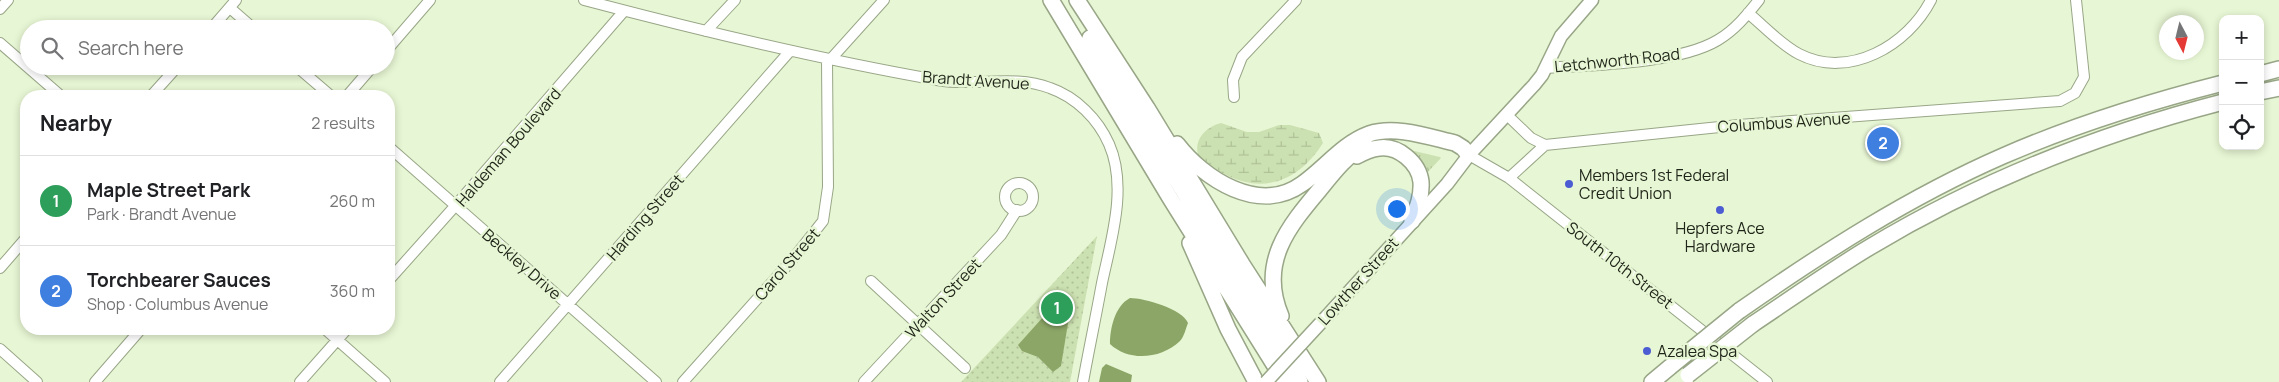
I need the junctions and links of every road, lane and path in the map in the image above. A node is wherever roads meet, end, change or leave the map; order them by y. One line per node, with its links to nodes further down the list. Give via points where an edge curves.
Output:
1 (8, 0): 15 (street)
2 (430, 0): 21 (street)
3 (584, 0): 16 (street, Brandt Avenue)
4 (735, 0): 20 (street)
5 (884, 0): 24 (street)
6 (1051, 0): 49 (highway)
7 (1067, 0): 80 (highway)
8 (1077, 0): 42 (highway)
9 (1296, 0): 40 (street, via 1242,56 1233,80)
10 (1592, 0): 26 (main road, Lowther Street, via 1561,36)
11 (1759, 0): 17 (street, Letchworth Road)
12 (1932, 0): 17 (street, via 1912,28 1890,46 1861,59 1842,62 1816,61 1798,54)
13 (2076, 0): 44 (street, Columbus Avenue, via 2084,77 2075,93 2060,101 1739,125)
14 (233, 4): 18 (street); 19 (street)
15 (0, 9)
16 (624, 11): 20 (street, Brandt Avenue); 50 (street, Haldeman Boulevard)
17 (1748, 13): 26 (street, Letchworth Road, via 1717,41 1689,52)
18 (219, 20)
19 (246, 20)
20 (706, 31): 23 (street, Brandt Avenue)
21 (395, 41)
22 (0, 43): 25 (street)
23 (790, 51): 24 (street, Brandt Avenue); 57 (street, Harding Street)
24 (828, 60): 74 (street, Carol Street, via 828,187 823,221); 76 (street, Brandt Avenue, via 941,81 999,80 1036,84 1068,96 1091,116 1110,146 1118,185 1114,225)
25 (20, 61)
26 (1545, 68): 43 (main road, Lowther Street, via 1534,86)
27 (2279, 69): 28 (highway)
28 (2264, 73)
29 (36, 75): 35 (street)
30 (170, 75): 36 (street)
31 (306, 75): 37 (street)
32 (365, 75): 38 (street)
33 (2219, 84): 67 (highway, bridge, via 2120,112 2002,156 1947,183 1819,256 1739,311)
34 (2279, 88): 39 (highway)
35 (53, 90)
36 (156, 90)
37 (324, 90)
38 (352, 90)
39 (2264, 91)
40 (1234, 97)
41 (2219, 103): 66 (highway, bridge, via 2126,129 2012,173 1955,201 1871,246 1753,324)
42 (1147, 108): 46 (highway, via 1203,170 1244,194 1257,196 1292,190 1358,139 1386,131 1455,143); 63 (highway)
43 (1506, 115): 44 (street, via 1531,138); 46 (main road, Lowther Street)
44 (1544, 145): 48 (street)
45 (395, 152): 50 (street, Beckley Drive)
46 (1469, 155): 47 (highway, via 1390,139 1363,146); 48 (street, South 10th Street); 52 (main road, Lowther Street, via 1447,184)
47 (1346, 161): 52 (highway, via 1381,147 1398,150 1408,158 1416,168 1421,184); 63 (highway, via 1295,219 1277,254 1276,298)
48 (1510, 178): 82 (street, South 10th Street)
49 (1170, 198): 77 (highway, via 1228,329); 79 (highway)
50 (456, 205): 55 (street, Haldeman Boulevard); 57 (street, Beckley Drive)
51 (1017, 210): 58 (street, Walton Street, via 1002,235)
52 (1412, 220): 78 (main road, Lowther Street, bridge)
53 (20, 245): 54 (street)
54 (0, 268)
55 (395, 273)
56 (871, 282): 58 (street)
57 (568, 305): 72 (street, Harding Street); 73 (street, Beckley Drive)
58 (918, 325): 65 (street); 75 (street, Walton Street)
59 (136, 335): 69 (street)
60 (332, 335): 62 (street)
61 (342, 335): 62 (street)
62 (337, 340): 70 (street); 71 (street)
63 (1294, 344): 81 (highway)
64 (0, 348): 68 (street)
65 (965, 368)
66 (1684, 378)
67 (1654, 381)
68 (37, 382)
69 (95, 382)
70 (300, 382)
71 (385, 382)
72 (500, 382)
73 (656, 382)
74 (683, 382)
75 (864, 382)
76 (1083, 382)
77 (1256, 382)
78 (1266, 382)
79 (1285, 382)
80 (1300, 382)
81 (1318, 382)
82 (1767, 382)

